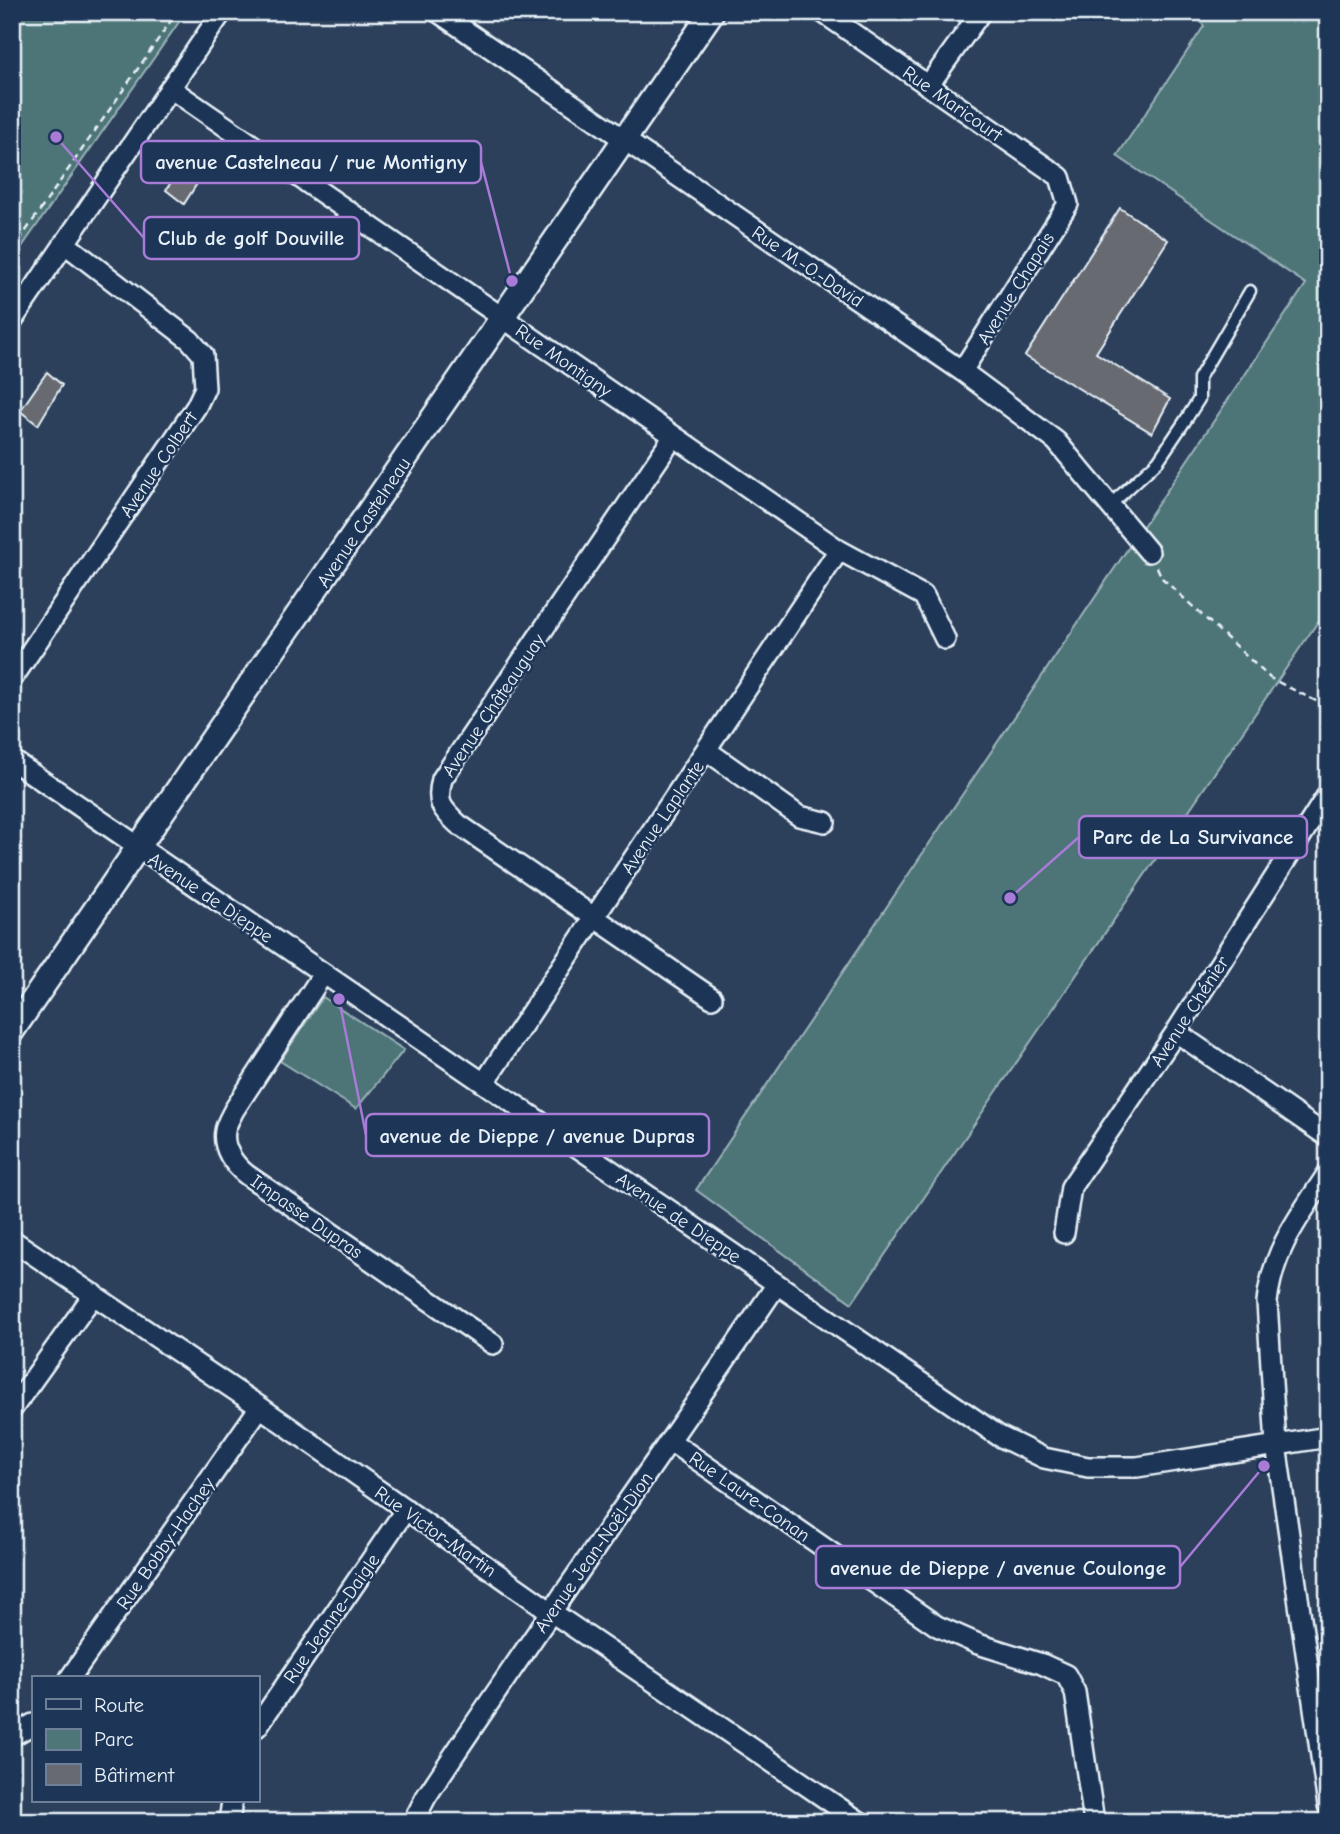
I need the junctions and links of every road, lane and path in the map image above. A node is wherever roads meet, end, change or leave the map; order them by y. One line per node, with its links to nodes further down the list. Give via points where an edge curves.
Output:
1 (177, 12): 12 (path)
2 (222, 12): 8 (street)
3 (438, 12): 9 (street, Rue M.-O.-David)
4 (712, 12): 9 (street, Avenue Castelneau)
5 (822, 12): 7 (street, Rue Maricourt)
6 (981, 12): 7 (street)
7 (928, 86): 10 (street, Rue Maricourt, via 1060,177)
8 (170, 88): 11 (street); 14 (street, Rue Montigny)
9 (624, 140): 14 (street, Avenue Castelneau); 16 (street, Rue M.-O.-David)
10 (1068, 204): 16 (street, Avenue Chapais)
11 (64, 243): 15 (street); 22 (street, Avenue Colbert, via 190,340 203,355 205,388)
12 (12, 251)
13 (1251, 291): 18 (lane, via 1199,378 1199,399 1185,421 1158,461)
14 (502, 318): 17 (street, Rue Montigny); 28 (street, Avenue Castelneau)
15 (12, 321)
16 (962, 371): 18 (street, Rue M.-O.-David, via 1056,441)
17 (674, 436): 19 (street, Rue Montigny); 29 (street, Avenue Châteauguay, via 442,779 438,794 458,824)
18 (1110, 505): 20 (street, Rue M.-O.-David)
19 (839, 551): 21 (street, Rue Montigny, via 925,596); 24 (street, Avenue Laplante)
20 (1149, 552): 23 (path, via 1162,578 1270,678)
21 (945, 639)
22 (12, 678)
23 (1328, 707)
24 (706, 750): 27 (street, via 799,816); 29 (street, Avenue Laplante)
25 (12, 760): 28 (street, Avenue de Dieppe)
26 (1328, 794): 33 (street, Avenue Chénier)
27 (825, 822)
28 (139, 848): 30 (street, Avenue de Dieppe); 32 (street, Avenue Castelneau)
29 (594, 918): 31 (street, Avenue Châteauguay); 34 (street, Avenue Laplante)
30 (323, 974): 34 (street, Avenue de Dieppe); 41 (street, Impasse Dupras, via 234,1110 225,1131 226,1147 247,1175)
31 (712, 998)
32 (12, 1031)
33 (1176, 1031): 35 (street); 37 (street, Avenue Chénier, via 1071,1187)
34 (484, 1083): 39 (street, Avenue de Dieppe)
35 (1328, 1137)
36 (1328, 1173): 46 (street, via 1284,1240 1270,1279 1267,1331)
37 (1064, 1233)
38 (12, 1240): 40 (street, Rue Victor-Martin)
39 (777, 1284): 45 (street, Avenue Jean-Noël-Dion); 46 (street, Avenue de Dieppe, via 999,1436 1044,1458 1088,1467 1137,1467)
40 (94, 1294): 42 (street, Rue Victor-Martin); 43 (street)
41 (493, 1344)
42 (260, 1407): 47 (street, Rue Victor-Martin); 49 (street, Rue Bobby-Hachey)
43 (12, 1409)
44 (1328, 1437): 46 (street, Avenue de Dieppe)
45 (670, 1441): 48 (street, Avenue Jean-Noël-Dion); 58 (street, Rue Laure-Conan, via 937,1626 1066,1675 1075,1692)
46 (1276, 1444): 54 (street)
47 (406, 1509): 48 (street, Rue Victor-Martin); 50 (street, Rue Jeanne-Daigle)
48 (550, 1611): 56 (street, Avenue Jean-Noël-Dion); 57 (street, Rue Victor-Martin)
49 (71, 1676)
50 (259, 1724)
51 (32, 1725): 52 (street)
52 (12, 1736)
53 (232, 1802): 55 (street)
54 (1328, 1805)
55 (229, 1822)
56 (413, 1822)
57 (860, 1822)
58 (1094, 1822)

